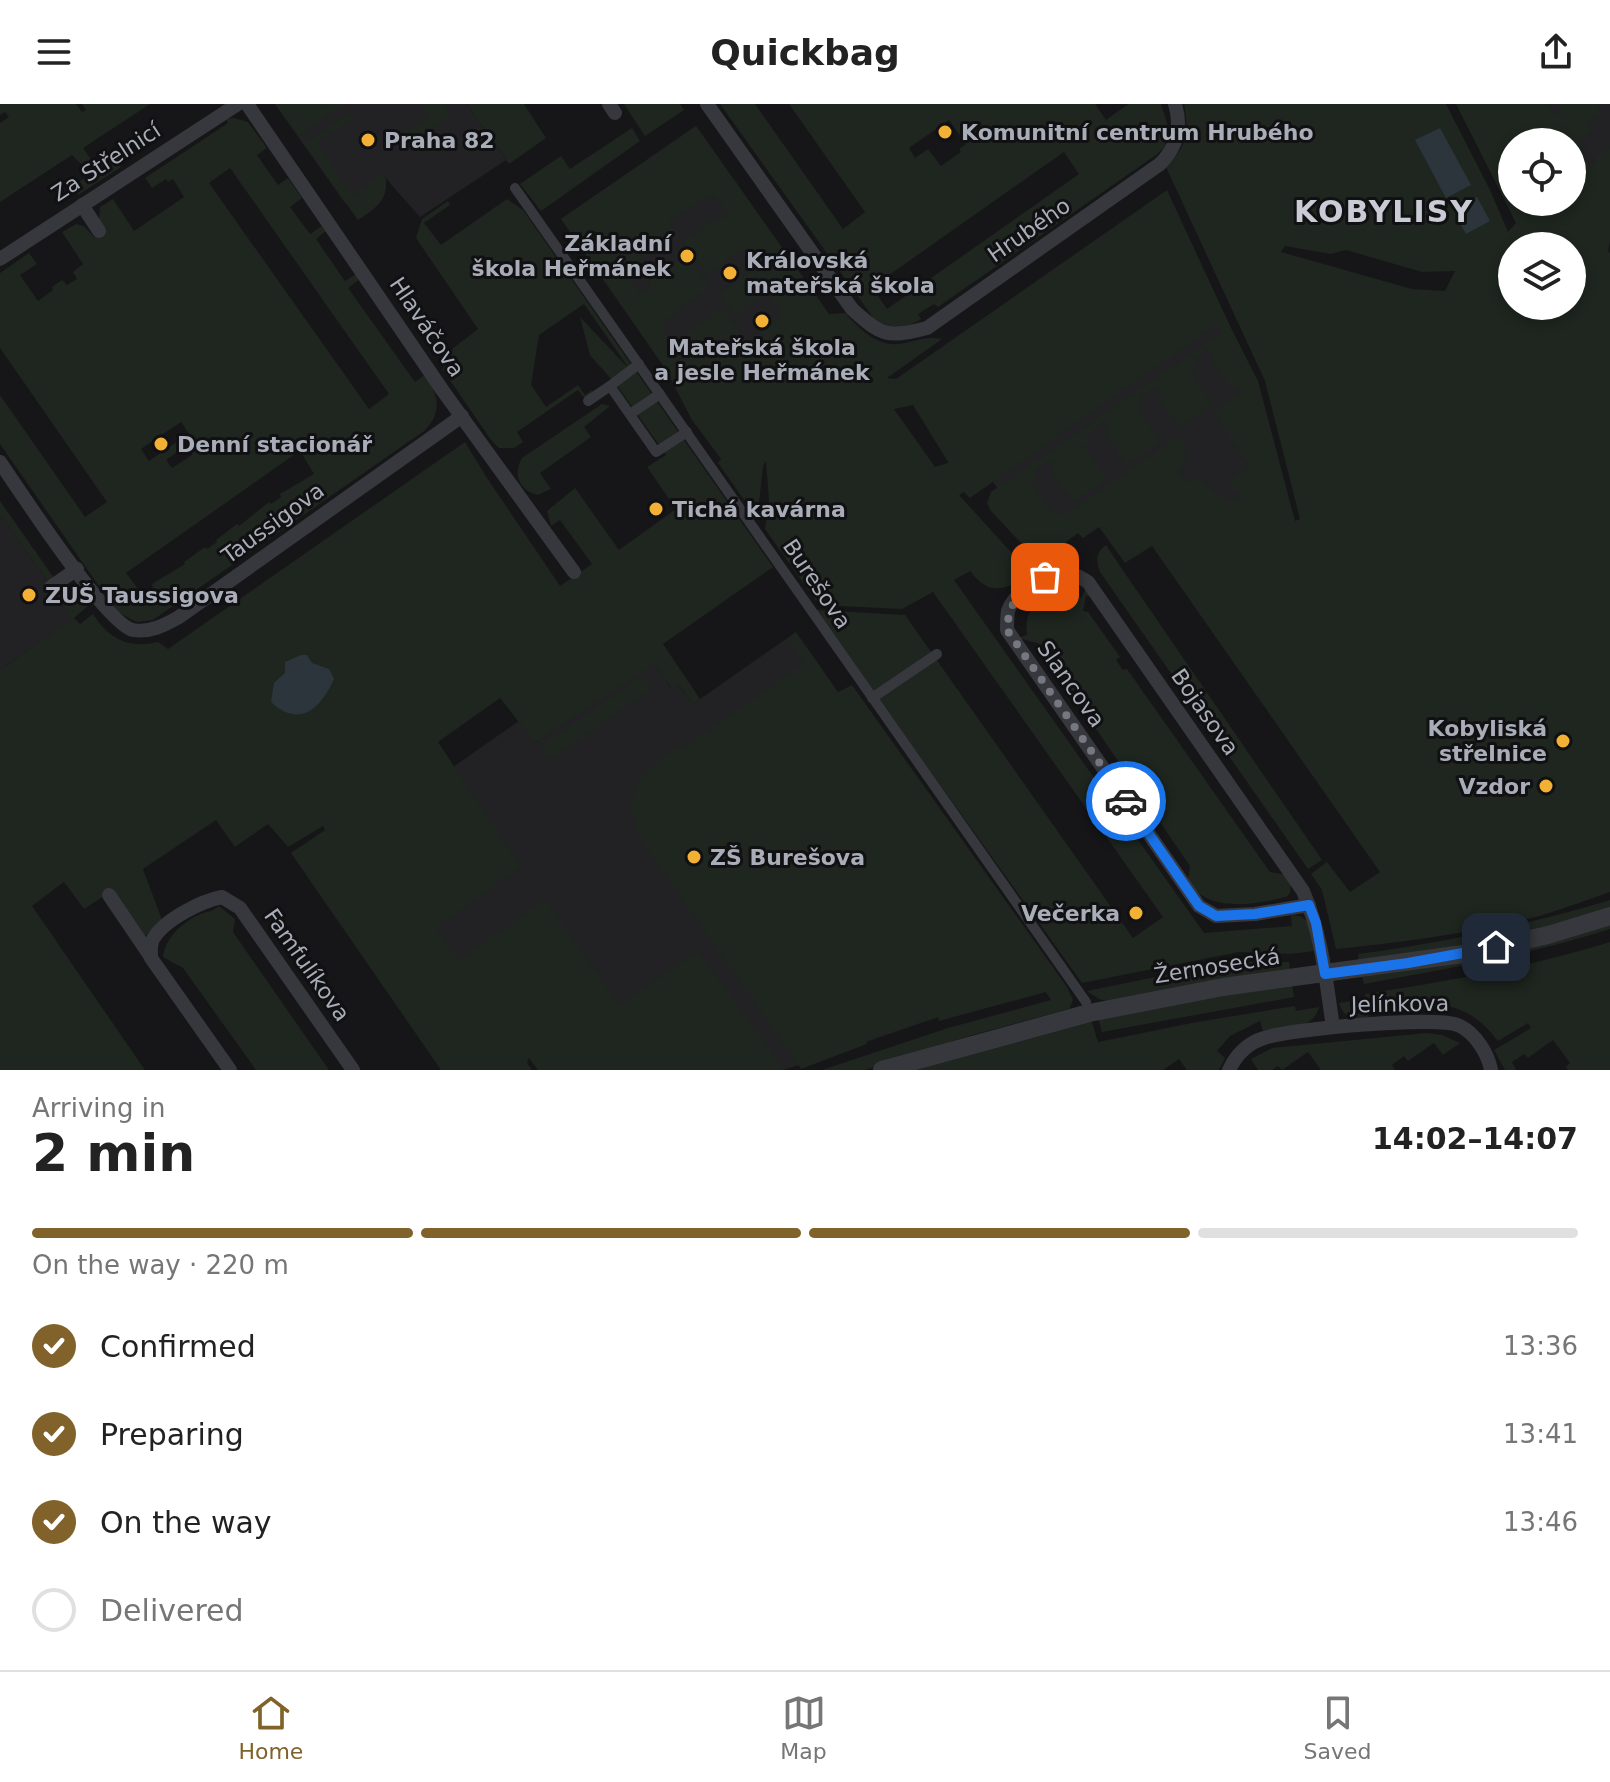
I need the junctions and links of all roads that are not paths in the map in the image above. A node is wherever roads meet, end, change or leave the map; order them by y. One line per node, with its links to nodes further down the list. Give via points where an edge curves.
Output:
1 (238, 104): 6 (street, Za Střelnicí)
2 (247, 104): 14 (street, Hlaváčova)
3 (707, 104): 4 (street, Hrubého, via 844,299 875,330 903,334 927,328 1160,164 1179,131)
4 (1175, 104)
5 (515, 188): 9 (street, Burešova)
6 (82, 205): 7 (street); 8 (street, Za Střelnicí)
7 (99, 231)
8 (0, 259)
9 (639, 364): 10 (street); 11 (street, Burešova)
10 (610, 386): 12 (street); 13 (street)
11 (660, 394): 13 (street); 15 (street, Burešova)
12 (588, 401)
13 (630, 414): 15 (street, via 656,452)
14 (462, 416): 17 (street, Taussigova, via 161,627 131,630 120,623); 18 (street, Hlaváčova)
15 (687, 432): 22 (street, Burešova)
16 (0, 462): 17 (street, Taussigova)
17 (77, 569): 19 (street)
18 (574, 572)
19 (51, 587)
20 (1007, 630): 24 (street, Slancova, via 1199,906 1216,916); 24 (street, Bojasova, via 1016,598 1045,577 1071,573 1088,582)
21 (937, 654): 22 (street)
22 (872, 698): 28 (street, Burešova)
23 (109, 895): 26 (street)
24 (1309, 905): 27 (street, Bojasova)
25 (1610, 916): 27 (street, Žernosecká, via 1470,953)
26 (151, 958): 30 (street); 31 (street, Famfulíkova, via 151,942 160,930 203,901 222,897 240,908)
27 (1325, 974): 29 (street, Jelínkova); 32 (street, Žernosecká, via 1089,1013)
28 (1086, 1002)
29 (1333, 1027): 33 (street, Jelínkova, via 1265,1037 1235,1057); 34 (street, Jelínkova, via 1415,1021 1462,1026 1484,1048)
30 (230, 1070)
31 (353, 1070)
32 (882, 1070)
33 (1229, 1070)
34 (1491, 1070)

